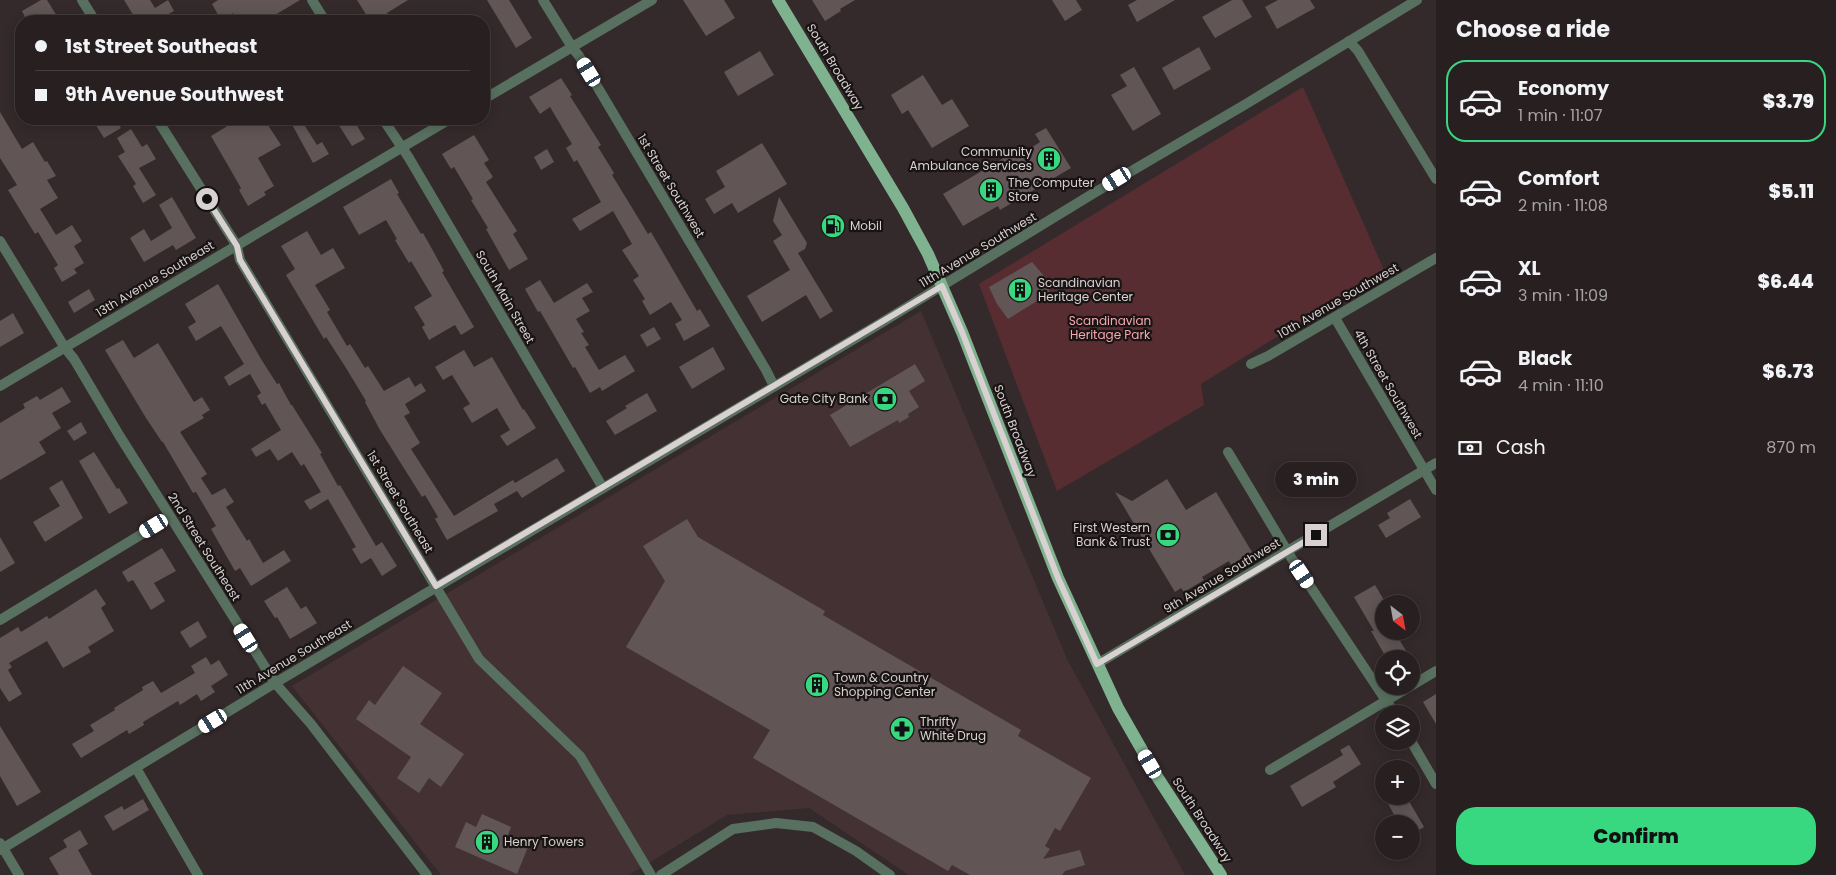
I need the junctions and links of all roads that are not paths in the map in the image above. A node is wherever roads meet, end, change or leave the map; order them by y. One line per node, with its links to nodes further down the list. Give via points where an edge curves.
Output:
1 (82, 0): 7 (street)
2 (312, 0): 8 (street)
3 (543, 0): 10 (street, 1st Street Southwest)
4 (652, 0): 10 (street)
5 (778, 0): 20 (main road, South Broadway, via 903,208)
6 (1416, 0): 9 (street, 11th Avenue Southwest)
7 (91, 15)
8 (321, 15)
9 (1350, 41): 16 (street); 20 (street, 11th Avenue Southwest)
10 (572, 47): 11 (street); 25 (street, 1st Street Southwest)
11 (490, 95)
12 (161, 125): 18 (street, 1st Street Southeast)
13 (387, 125): 15 (street, South Main Street)
14 (440, 125): 15 (street, 13th Avenue Southeast)
15 (401, 148): 18 (street, 13th Avenue Southeast); 29 (street, South Main Street)
16 (1436, 179)
17 (0, 241): 22 (street, 2nd Street Southeast)
18 (237, 246): 22 (street, 13th Avenue Southeast); 33 (street, 1st Street Southeast, via 240,260)
19 (1436, 258): 21 (street, 10th Avenue Southwest)
20 (942, 286): 25 (street, 11th Avenue Southwest); 35 (main road, South Broadway, via 1058,578)
21 (1335, 318): 23 (street, 10th Avenue Southwest); 28 (street, 4th Street Southwest)
22 (65, 348): 24 (street, 13th Avenue Southeast); 31 (street, 2nd Street Southeast)
23 (1251, 364)
24 (0, 386)
25 (774, 386): 29 (street, 11th Avenue Southwest)
26 (1228, 452): 32 (street)
27 (1436, 463): 28 (street, 9th Avenue Southwest)
28 (1424, 470): 30 (street, 4th Street Southwest); 32 (street, 9th Avenue Southwest)
29 (603, 488): 33 (street, 11th Avenue Southeast)
30 (1436, 490)
31 (170, 517): 34 (street); 37 (street, 2nd Street Southeast)
32 (1287, 551): 35 (street, 9th Avenue Southwest); 38 (street)
33 (436, 586): 37 (street, 11th Avenue Southeast); 48 (street, 1st Street Southeast, via 479,660 580,756)
34 (0, 620)
35 (1097, 664): 51 (main road, South Broadway, via 1153,770)
36 (1436, 671): 38 (street)
37 (275, 683): 41 (street, 11th Avenue Southeast); 47 (street, 2nd Street Southeast, via 311,724)
38 (1387, 701): 39 (street); 42 (street)
39 (1389, 705)
40 (1416, 750): 43 (street)
41 (136, 768): 44 (street, 11th Avenue Southeast); 46 (street)
42 (1270, 770)
43 (1436, 784)
44 (1, 847): 45 (street)
45 (19, 875)
46 (198, 875)
47 (427, 875)
48 (651, 875)
49 (661, 875): 50 (street, via 733,829 776,824 813,827)
50 (890, 875)
51 (1221, 875)

